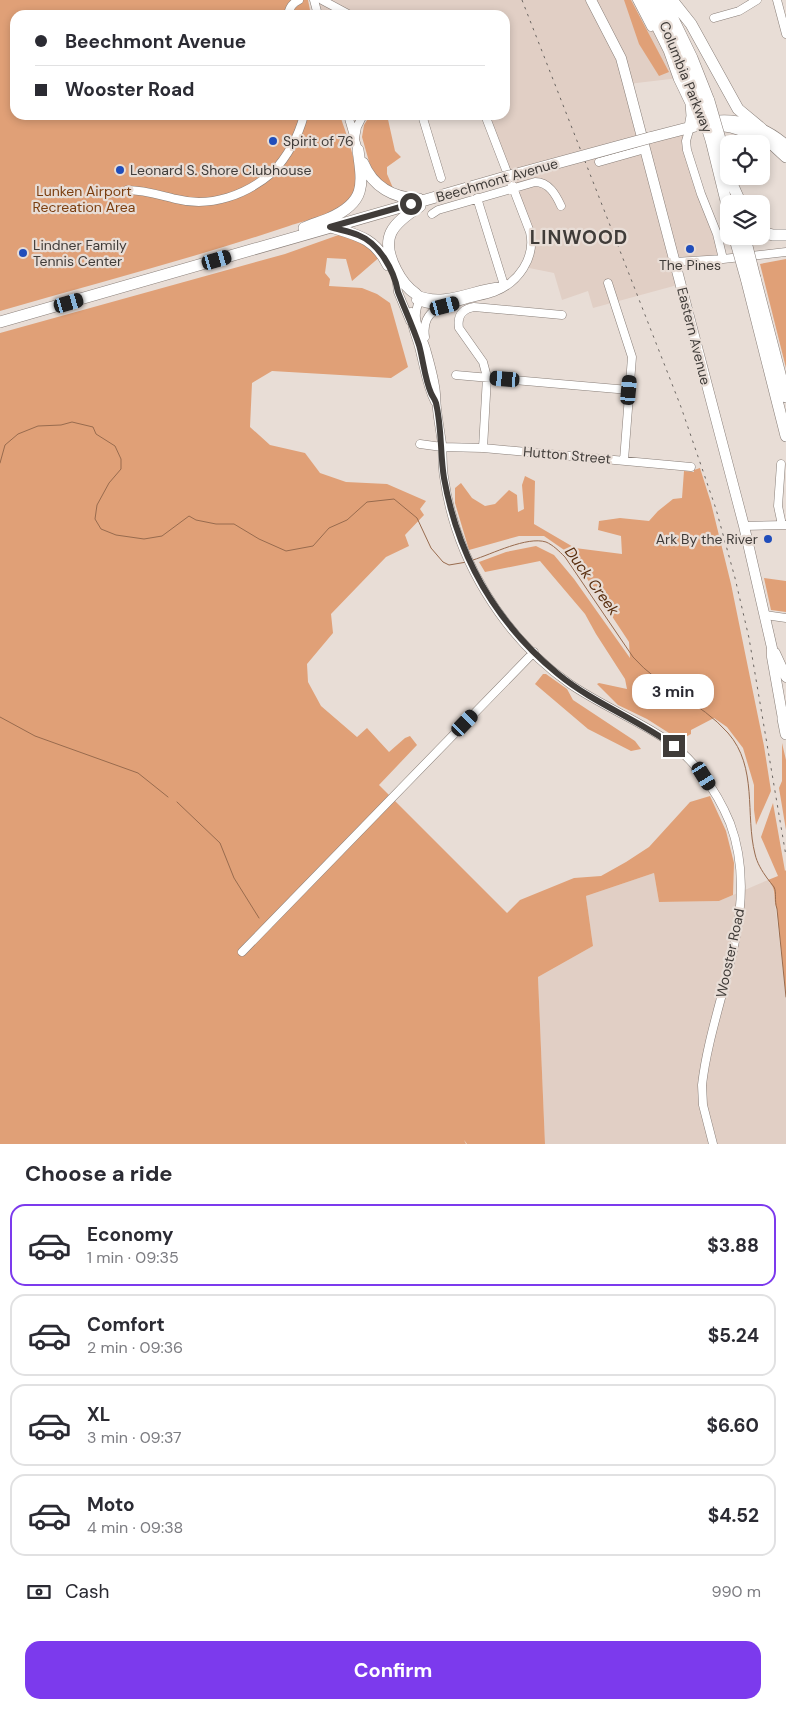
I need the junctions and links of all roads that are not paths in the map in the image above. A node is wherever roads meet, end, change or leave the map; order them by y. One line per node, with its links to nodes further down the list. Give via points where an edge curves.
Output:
1 (299, 0): 11 (street)
2 (322, 0): 12 (street)
3 (591, 0): 29 (main road, Eastern Avenue, via 621,58)
4 (637, 0): 15 (street)
5 (644, 0): 15 (highway, via 670,50)
6 (653, 0): 17 (highway, Columbia Parkway)
7 (664, 0): 17 (highway, Columbia Parkway, via 692,58)
8 (672, 0): 25 (highway, via 691,24 738,109)
9 (757, 0): 13 (street, via 739,11)
10 (777, 0): 14 (street)
11 (289, 10)
12 (341, 10)
13 (714, 18)
14 (786, 34)
15 (679, 78): 16 (highway)
16 (687, 96): 24 (highway, via 692,109); 26 (highway, via 684,118)
17 (704, 102): 27 (highway, Columbia Parkway, bridge)
18 (302, 120): 35 (street, via 291,149 272,173 228,198 188,201)
19 (349, 120): 28 (street)
20 (360, 120): 28 (street)
21 (424, 120): 33 (street)
22 (487, 120): 34 (street)
23 (707, 123): 24 (highway, Beechmont Avenue); 25 (main road, Beechmont Avenue, via 732,121); 31 (highway, Beechmont Avenue, via 750,132)
24 (690, 127): 26 (highway, Beechmont Avenue); 47 (street, via 687,150)
25 (762, 129): 31 (main road, Beechmont Avenue, via 772,134)
26 (652, 137): 38 (highway, Beechmont Avenue, bridge)
27 (716, 139): 30 (highway, Columbia Parkway); 36 (highway, Columbia Parkway)
28 (356, 145): 38 (highway, via 366,172 377,185 410,199); 44 (highway, via 362,174 356,200 346,210 306,227)
29 (645, 149): 32 (street); 48 (main road, Eastern Avenue)
30 (720, 150)
31 (785, 151)
32 (599, 162)
33 (442, 178)
34 (514, 187): 37 (street); 39 (street, via 543,183); 52 (street, via 530,232 532,248 524,268)
35 (127, 190)
36 (726, 195)
37 (477, 198): 40 (street); 52 (street)
38 (429, 199): 41 (highway, Beechmont Avenue); 53 (highway, via 401,218 387,245 400,278)
39 (561, 206)
40 (432, 214)
41 (330, 227): 44 (highway, Beechmont Avenue); 51 (highway, via 357,234 375,246)
42 (770, 234): 43 (highway)
43 (786, 235)
44 (290, 239): 56 (highway, Beechmont Avenue)
45 (742, 245): 49 (highway, bridge)
46 (786, 252): 47 (street)
47 (723, 259): 48 (street)
48 (675, 262): 72 (main road, Eastern Avenue)
49 (750, 278): 62 (highway); 64 (highway)
50 (608, 283): 61 (street, via 632,358)
51 (396, 284): 53 (highway); 57 (street)
52 (504, 285): 53 (street, via 444,299); 54 (street, via 496,292)
53 (417, 298): 54 (street, via 434,306); 57 (street, Wooster Road, via 410,314); 58 (street, Wooster Road, via 416,318)
54 (445, 306): 58 (street, via 432,312 424,323)
55 (562, 315): 60 (street, via 469,308 462,312 458,326 483,362)
56 (0, 322)
57 (411, 322): 63 (street, Wooster Road)
58 (426, 349): 63 (street, Wooster Road, via 436,392)
59 (456, 375): 60 (street)
60 (487, 377): 61 (street); 67 (street)
61 (629, 390): 68 (street)
62 (786, 397)
63 (435, 402): 66 (street, Wooster Road)
64 (786, 436)
65 (420, 444): 66 (street, Hutton Street)
66 (442, 447): 67 (street, Hutton Street); 76 (street, Wooster Road, via 444,477 460,541 475,574 507,622)
67 (482, 448): 68 (street, Hutton Street)
68 (624, 460): 70 (street, Hutton Street)
69 (781, 464): 71 (street, via 778,506)
70 (691, 467)
71 (784, 525): 72 (street)
72 (744, 526): 73 (main road, Eastern Avenue)
73 (765, 615): 74 (street); 75 (main road, Eastern Avenue)
74 (786, 618)
75 (772, 648): 77 (main road); 78 (main road)
76 (534, 652): 80 (street); 81 (street, Wooster Road, via 571,684 657,734 686,756 704,776 732,829 740,863 741,909 702,1085 703,1105)
77 (786, 677)
78 (784, 719): 79 (highway)
79 (786, 734)
80 (242, 952)
81 (713, 1144)

